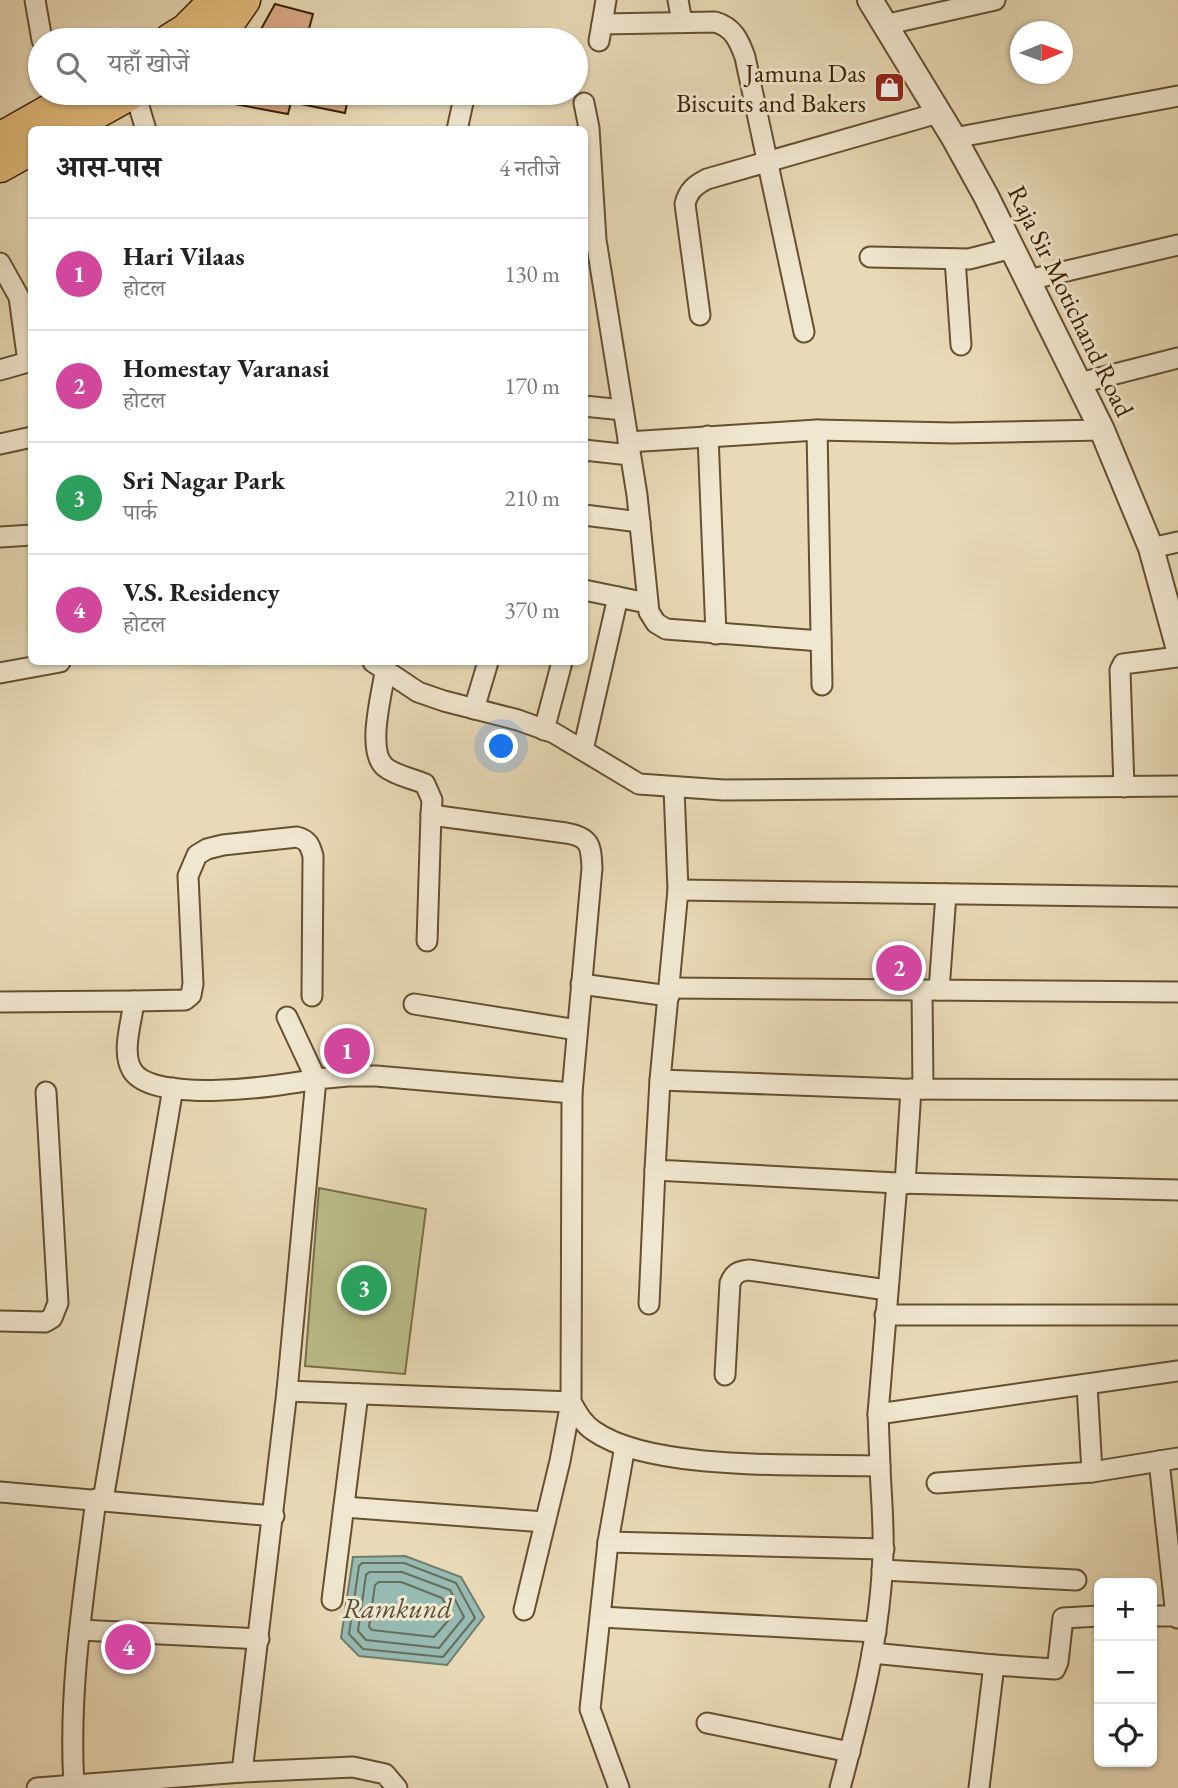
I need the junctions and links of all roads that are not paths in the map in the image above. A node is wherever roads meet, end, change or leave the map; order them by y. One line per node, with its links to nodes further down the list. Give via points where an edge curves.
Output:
1 (35, 0): 10 (street)
2 (216, 0): 11 (main road)
3 (244, 0): 12 (main road)
4 (606, 0): 8 (street, via 601,32)
5 (678, 0): 8 (street)
6 (870, 0): 9 (street, Raja Sir Motichand Road)
7 (995, 0): 9 (street)
8 (682, 22): 24 (street, via 715,22 734,33 744,57)
9 (884, 25): 18 (street, Raja Sir Motichand Road)
10 (40, 28)
11 (188, 28)
12 (223, 28)
13 (1178, 96): 21 (street)
14 (64, 105): 22 (main road)
15 (137, 105): 19 (street)
16 (462, 105): 20 (street)
17 (584, 105): 39 (street, via 596,240)
18 (938, 113): 21 (street, Raja Sir Motichand Road); 24 (street)
19 (145, 126)
20 (458, 126)
21 (954, 138): 27 (street, Raja Sir Motichand Road)
22 (0, 139)
23 (28, 151): 25 (main road)
24 (767, 162): 32 (street, via 707,179 687,196); 33 (street)
25 (0, 166)
26 (1178, 246): 31 (street)
27 (1012, 248): 29 (street); 31 (street, Raja Sir Motichand Road)
28 (870, 257): 29 (street)
29 (955, 259): 34 (street)
30 (0, 263): 36 (street, via 19,297 28,362)
31 (1028, 280): 37 (street, Raja Sir Motichand Road)
32 (701, 314)
33 (804, 332)
34 (961, 345)
35 (1178, 358): 37 (street)
36 (0, 370)
37 (1080, 383): 41 (street, Raja Sir Motichand Road)
38 (588, 406): 39 (street)
39 (623, 410): 45 (street)
40 (817, 430): 41 (street); 42 (street); 57 (street)
41 (1102, 430): 52 (street, Raja Sir Motichand Road)
42 (708, 436): 45 (street); 56 (street)
43 (28, 438): 44 (street)
44 (0, 444)
45 (629, 449): 46 (street); 48 (street)
46 (588, 450)
47 (588, 516): 48 (street)
48 (640, 522): 55 (street)
49 (28, 535): 50 (street)
50 (0, 537)
51 (1178, 542): 52 (street)
52 (1151, 548): 58 (street, Raja Sir Motichand Road)
53 (588, 591): 54 (street)
54 (618, 597): 55 (street); 68 (street)
55 (648, 603): 56 (street, via 656,623 666,629)
56 (716, 635): 57 (street)
57 (821, 640): 65 (street)
58 (1178, 646)
59 (1178, 657): 70 (street, via 1131,662 1120,670)
60 (44, 665): 64 (street)
61 (487, 665): 66 (street)
62 (561, 665): 67 (street)
63 (379, 666): 66 (street, via 418,692); 72 (street, via 378,758 388,769 425,784)
64 (0, 673)
65 (822, 685)
66 (474, 709): 67 (street)
67 (544, 730): 68 (street)
68 (583, 750): 71 (street, via 639,785)
69 (1178, 786): 70 (street)
70 (1124, 787): 71 (street)
71 (674, 788): 73 (street)
72 (432, 815): 76 (street); 77 (street, via 566,832 588,841 592,868)
73 (678, 890): 74 (street); 79 (street)
74 (946, 894): 75 (street); 78 (street)
75 (1178, 897)
76 (427, 941)
77 (581, 984): 79 (street); 86 (street)
78 (930, 990): 79 (street); 80 (street); 90 (street)
79 (670, 992): 88 (street)
80 (1178, 992)
81 (312, 996): 82 (street, via 313,856 311,846 297,837 223,845 197,855 188,876 191,995 185,1000)
82 (134, 1001): 83 (street); 89 (street, via 128,1062 141,1080)
83 (0, 1002)
84 (414, 1004): 86 (street)
85 (287, 1017): 87 (street)
86 (577, 1030): 93 (street)
87 (316, 1079): 89 (street, via 247,1090); 93 (street, via 376,1076); 105 (street)
88 (660, 1080): 90 (street); 94 (street)
89 (173, 1088): 115 (street)
90 (917, 1089): 91 (street); 95 (street)
91 (1178, 1090)
92 (46, 1092): 101 (street, via 58,1303 52,1318 45,1322)
93 (572, 1093): 107 (street)
94 (655, 1170): 95 (street); 98 (street)
95 (901, 1184): 96 (street); 97 (street)
96 (1178, 1190)
97 (887, 1290): 99 (street); 103 (street, via 740,1271 730,1283)
98 (649, 1304)
99 (885, 1315): 100 (street); 108 (street)
100 (1178, 1315)
101 (0, 1321)
102 (1178, 1371): 104 (street)
103 (725, 1375)
104 (1087, 1385): 108 (street); 112 (street)
105 (287, 1391): 106 (street); 117 (street)
106 (358, 1394): 107 (street); 116 (street)
107 (571, 1402): 109 (street, via 583,1423); 118 (street)
108 (878, 1415): 111 (street)
109 (625, 1446): 111 (street, via 698,1460); 119 (street)
110 (1168, 1459): 112 (street); 120 (street)
111 (880, 1466): 121 (street)
112 (1092, 1472): 113 (street)
113 (937, 1483)
114 (0, 1492): 115 (street)
115 (99, 1499): 117 (street); 130 (street)
116 (344, 1507): 118 (street); 124 (street)
117 (274, 1516): 132 (street)
118 (545, 1522): 125 (street)
119 (608, 1542): 121 (street); 128 (street)
120 (1173, 1544): 129 (street)
121 (884, 1549): 122 (street)
122 (883, 1570): 123 (street); 131 (street)
123 (1076, 1580)
124 (332, 1600)
125 (524, 1610)
126 (1094, 1616): 134 (street, via 1063,1618 1055,1668)
127 (1157, 1616): 129 (street)
128 (601, 1617): 131 (street); 141 (street, via 590,1710)
129 (1177, 1617)
130 (80, 1630): 132 (street); 138 (street, via 73,1708)
131 (876, 1632): 133 (street)
132 (259, 1639): 137 (street)
133 (872, 1653): 134 (street); 136 (street)
134 (994, 1665): 143 (street)
135 (707, 1723): 136 (street)
136 (850, 1752): 142 (street)
137 (242, 1772): 138 (street); 140 (street, via 353,1767 385,1774)
138 (74, 1785): 139 (street)
139 (37, 1788)
140 (397, 1788)
141 (619, 1788)
142 (840, 1788)
143 (979, 1788)

